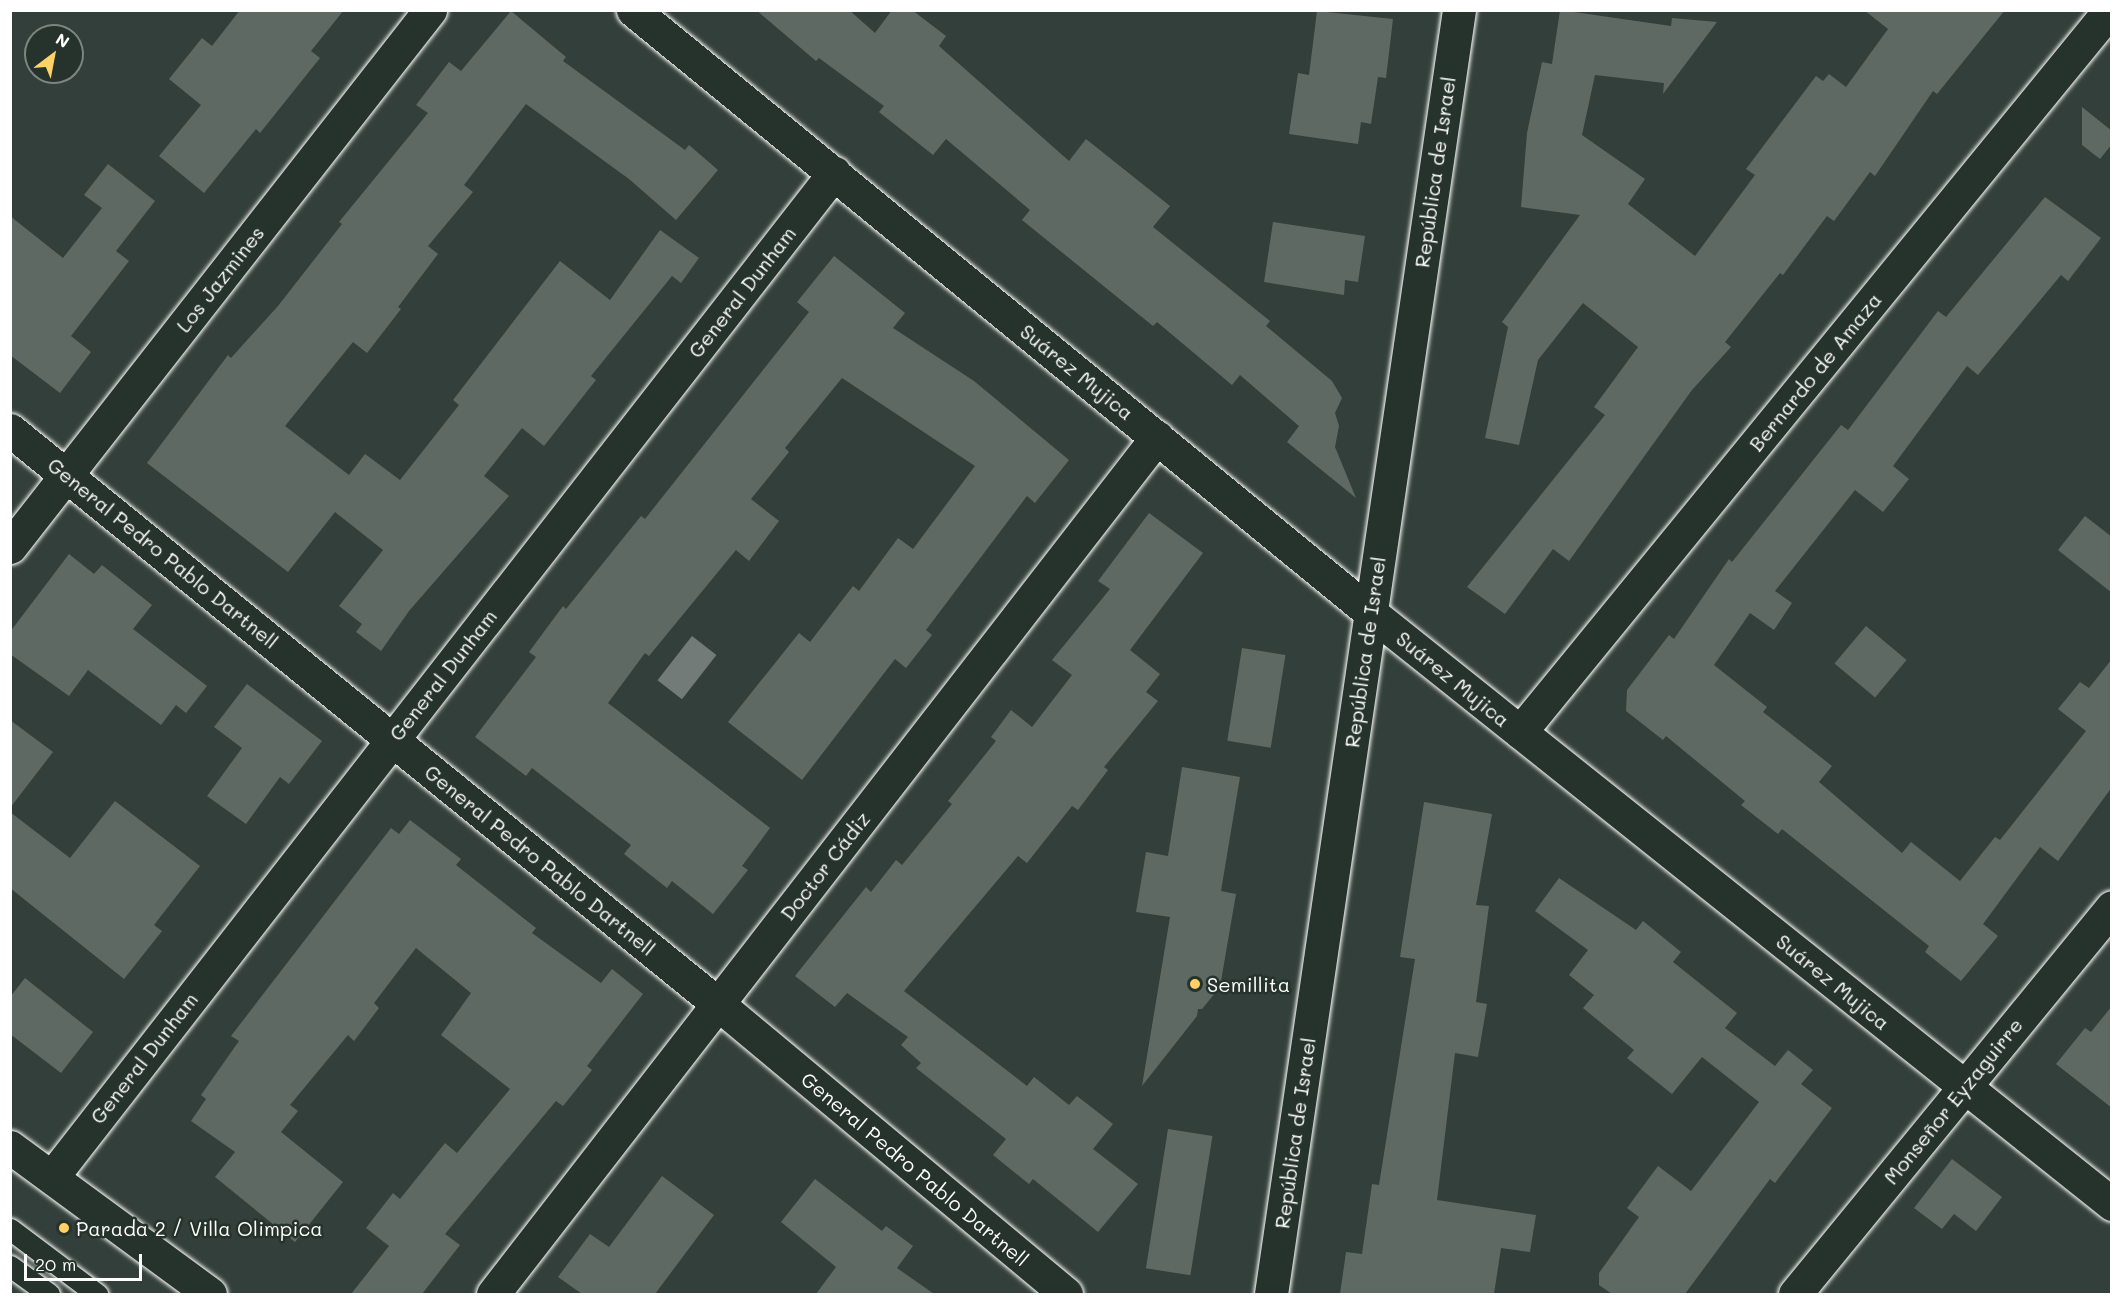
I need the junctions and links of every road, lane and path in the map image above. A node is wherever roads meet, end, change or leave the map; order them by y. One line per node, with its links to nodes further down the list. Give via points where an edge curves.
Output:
1 (430, 10): 8 (street, Los Jazmines)
2 (633, 10): 5 (street, Suárez Mujica)
3 (1459, 10): 10 (street, República de Israel)
4 (2110, 10): 11 (street, Bernardo de Amaza)
5 (834, 173): 7 (street, Suárez Mujica); 12 (street, General Dunham)
6 (10, 430): 8 (street, General Pedro Pablo Dartnell)
7 (1157, 437): 10 (street, Suárez Mujica); 14 (street, Doctor Cádiz)
8 (67, 476): 9 (street, Los Jazmines); 12 (street, General Pedro Pablo Dartnell)
9 (10, 547)
10 (1371, 613): 11 (street, Suárez Mujica); 26 (street, República de Israel)
11 (1520, 732): 15 (street, Suárez Mujica)
12 (393, 740): 14 (street, General Pedro Pablo Dartnell); 17 (street, General Dunham)
13 (2112, 907): 15 (street, Monseñor Eyzaguirre)
14 (718, 1004): 24 (street, Doctor Cádiz); 25 (street, General Pedro Pablo Dartnell)
15 (1965, 1087): 18 (street, Suárez Mujica); 27 (street, Monseñor Eyzaguirre)
16 (10, 1147): 17 (street)
17 (52, 1177): 23 (street)
18 (2112, 1204)
19 (10, 1230): 22 (lane)
20 (10, 1266): 21 (lane)
21 (49, 1294)
22 (97, 1294)
23 (210, 1294)
24 (493, 1294)
25 (1066, 1294)
26 (1271, 1294)
27 (1795, 1294)

